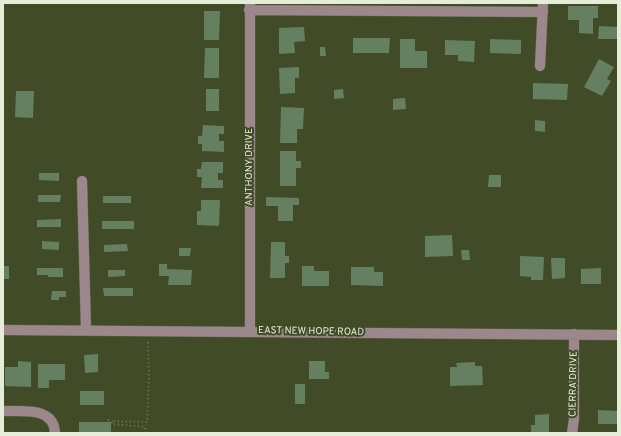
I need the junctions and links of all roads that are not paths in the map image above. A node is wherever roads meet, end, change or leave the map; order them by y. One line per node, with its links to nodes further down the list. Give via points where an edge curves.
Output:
1 (249, 7): 2 (street); 7 (street, ANTHONY DRIVE)
2 (543, 7): 3 (street)
3 (540, 66)
4 (82, 182): 6 (street)
5 (3, 330): 6 (street, EAST NEW HOPE ROAD)
6 (86, 330): 7 (street, EAST NEW HOPE ROAD)
7 (250, 331): 8 (street, EAST NEW HOPE ROAD)
8 (574, 334): 9 (street, EAST NEW HOPE ROAD); 12 (street, CIERRA DRIVE)
9 (618, 335)
10 (3, 411): 11 (street, via 42,413 52,421)
11 (55, 433)
12 (572, 433)

